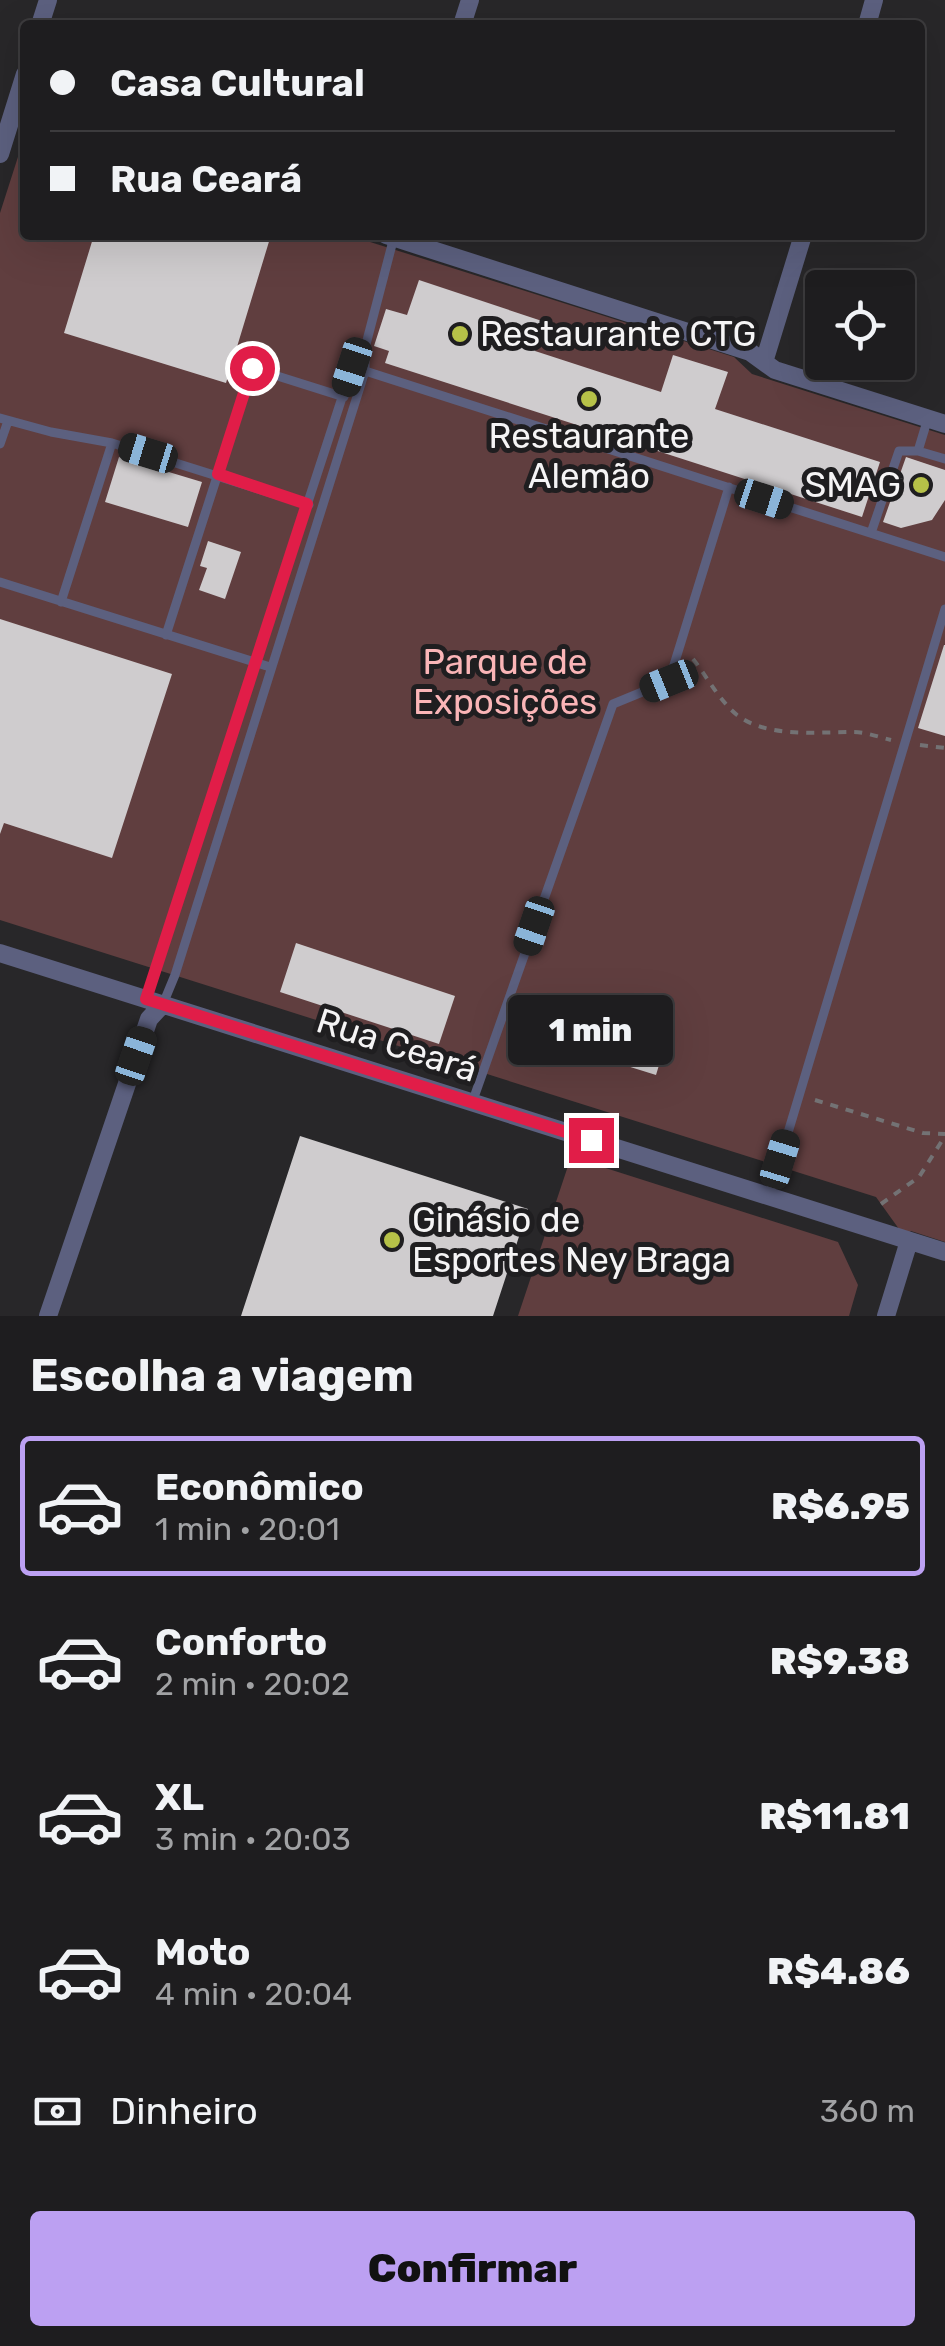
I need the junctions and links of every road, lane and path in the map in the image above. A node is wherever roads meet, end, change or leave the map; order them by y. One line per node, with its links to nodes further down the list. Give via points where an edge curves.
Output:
1 (18, 120): 2 (street)
2 (0, 154)
3 (390, 240): 6 (lane)
4 (403, 240): 7 (street)
5 (801, 240): 7 (street)
6 (365, 348): 8 (lane); 9 (lane)
7 (764, 362): 13 (street)
8 (352, 367): 9 (lane); 10 (lane)
9 (365, 371): 11 (lane); 19 (lane)
10 (342, 396): 11 (lane); 18 (lane, via 252,368); 20 (lane)
11 (355, 400): 21 (lane)
12 (4, 420): 14 (lane); 15 (lane)
13 (937, 421): 16 (lane)
14 (112, 442): 18 (lane); 25 (lane)
15 (0, 444)
16 (918, 451): 17 (lane); 22 (lane, via 899,451)
17 (945, 459)
18 (218, 474): 20 (lane); 27 (lane)
19 (729, 487): 22 (lane); 28 (lane)
20 (307, 504): 21 (lane); 29 (lane)
21 (321, 509): 30 (lane)
22 (871, 533): 23 (lane)
23 (945, 557)
24 (0, 582): 25 (lane)
25 (61, 602): 27 (lane)
26 (945, 609): 31 (lane)
27 (166, 635): 29 (lane)
28 (681, 644): 31 (path, via 740,717 774,730 854,732); 36 (lane, via 669,681 613,704)
29 (255, 662): 30 (lane); 34 (lane)
30 (270, 667): 34 (lane, via 179,962)
31 (905, 743): 32 (path); 35 (lane)
32 (945, 748)
33 (0, 953): 34 (street, Rua Ceará)
34 (155, 1002): 36 (street, Rua Ceará); 42 (street)
35 (800, 1095): 37 (path); 38 (lane)
36 (472, 1103): 38 (street, Rua Ceará)
37 (945, 1135): 39 (path, via 920,1176)
38 (769, 1196): 40 (street, Rua Ceará)
39 (881, 1204)
40 (909, 1240): 41 (street, Rua Ceará); 43 (street)
41 (945, 1252)
42 (48, 1316)
43 (886, 1316)

